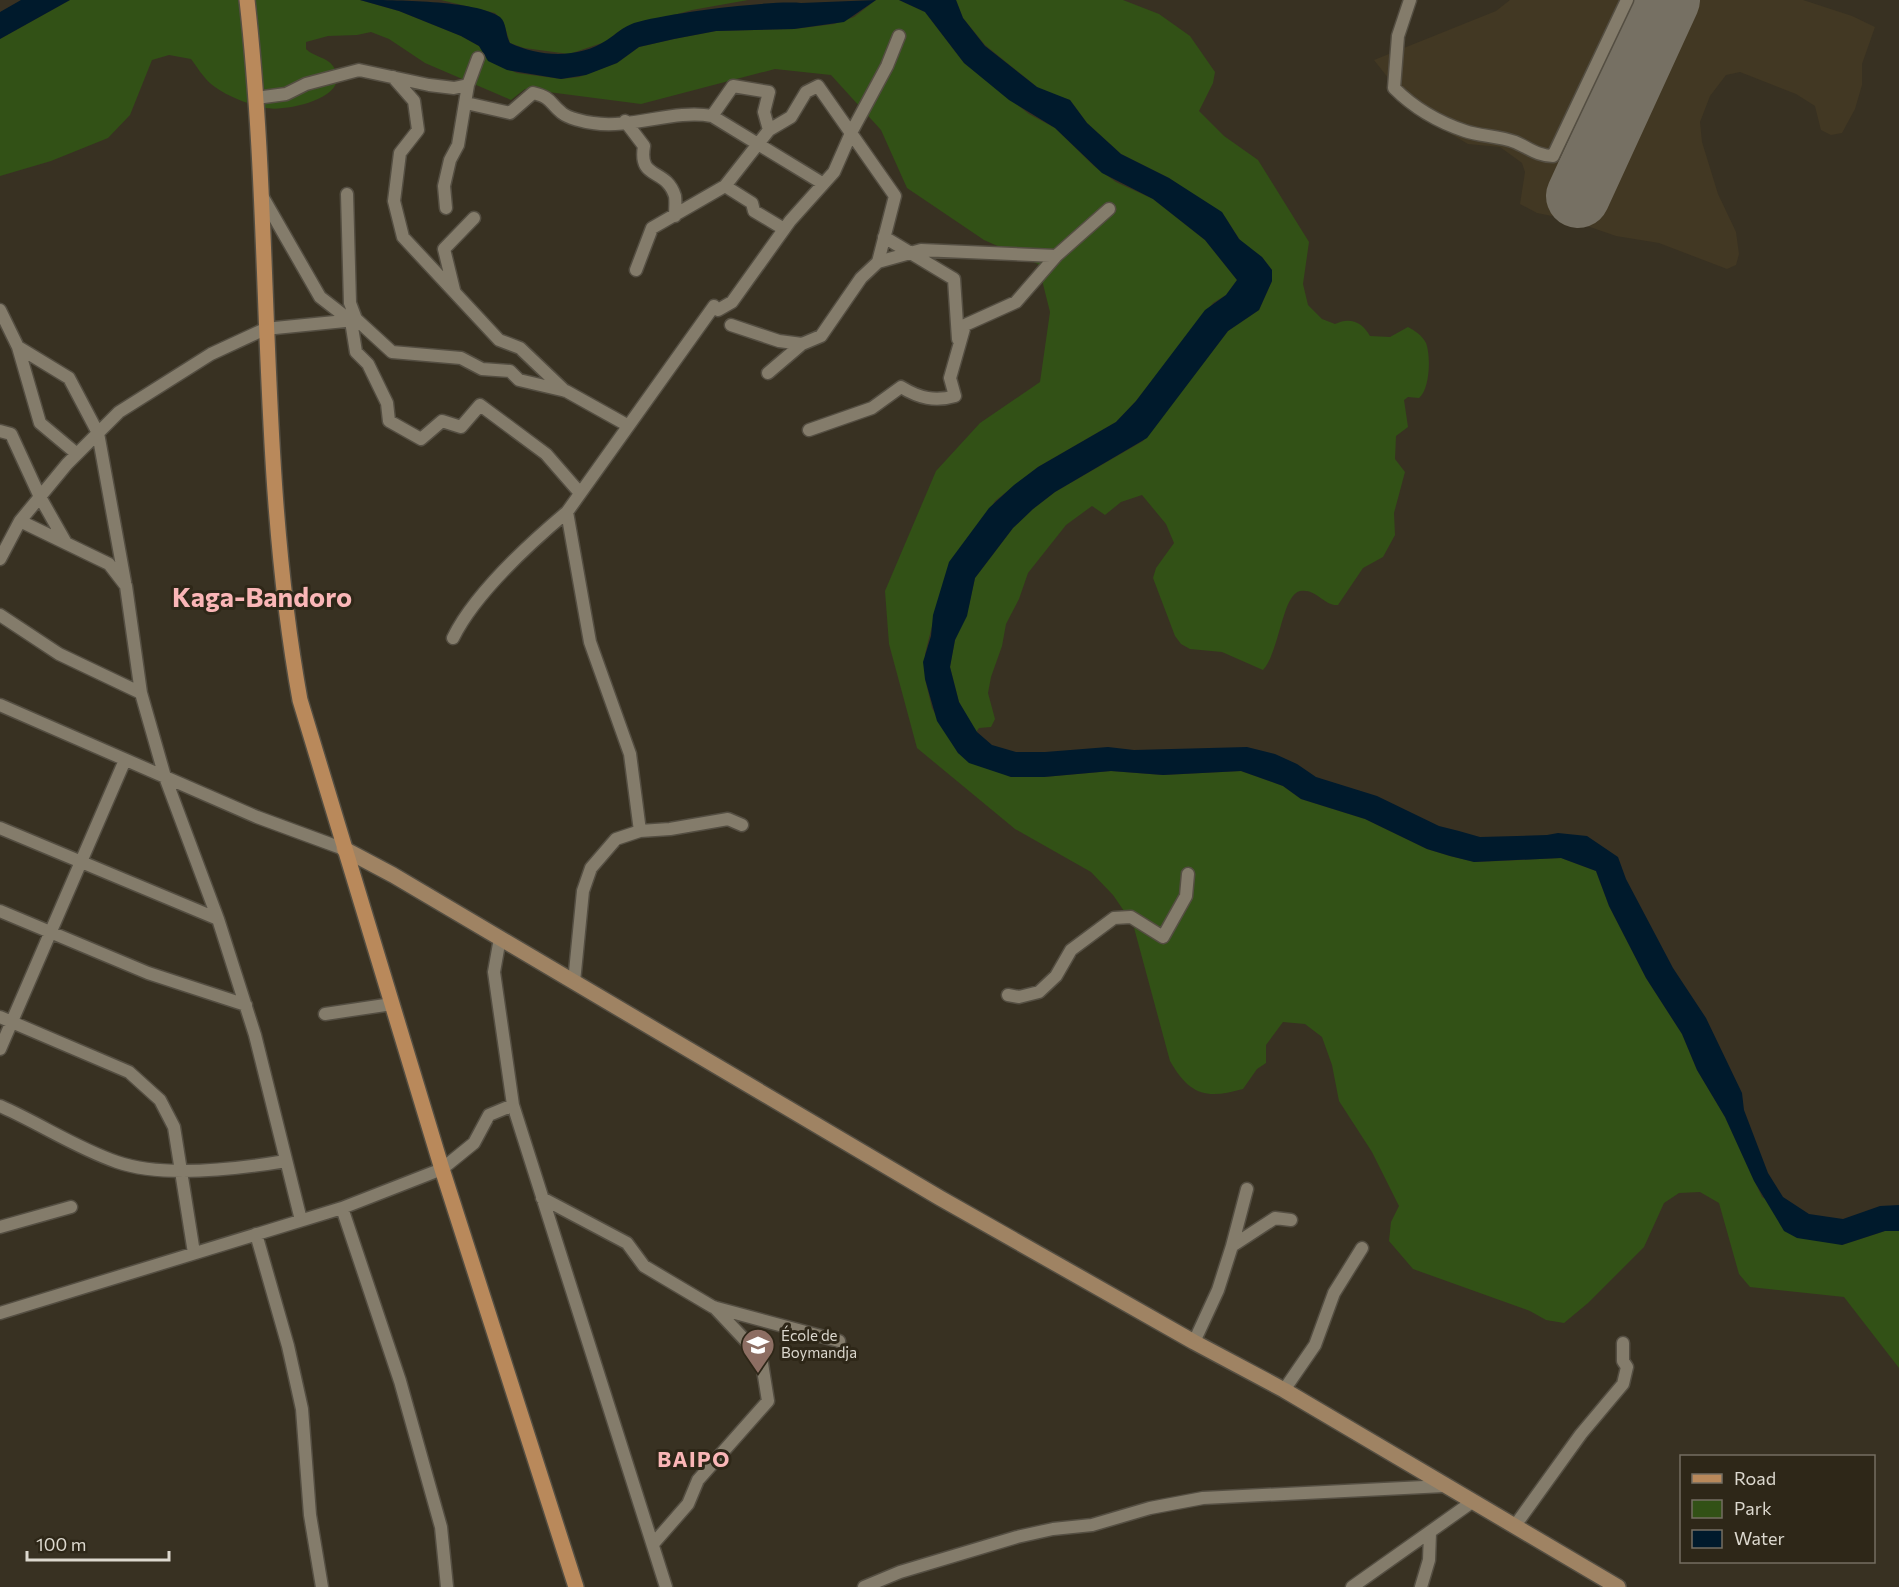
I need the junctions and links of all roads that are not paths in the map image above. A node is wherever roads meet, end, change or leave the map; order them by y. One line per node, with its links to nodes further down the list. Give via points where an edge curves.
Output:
1 (1410, 0): 2 (street, via 1398,36 1394,88 1410,104 1466,132 1488,134 1543,156 1553,156)
2 (1627, 0)
3 (247, 1): 8 (main road)
4 (899, 36): 13 (street, via 872,98)
5 (478, 58): 7 (street)
6 (393, 77): 7 (street, via 454,88); 8 (street, via 359,70 306,84 286,94); 29 (street, via 414,101 418,130 400,153 394,201 403,237)
7 (468, 85): 9 (street)
8 (256, 98): 17 (main road)
9 (466, 103): 11 (street, via 510,113 533,93 549,97 562,114 592,123); 19 (street, via 460,138 444,186)
10 (712, 116): 11 (street, via 697,113 648,122); 12 (street, via 733,86 769,92 764,112); 14 (street)
11 (625, 121): 21 (street, via 644,146 645,168 660,175 675,196)
12 (769, 130): 13 (street, via 792,117 806,92 818,86); 14 (street)
13 (852, 131): 15 (street, via 834,172); 24 (street, via 895,196)
14 (758, 146): 15 (street); 16 (street)
15 (822, 183): 23 (street)
16 (725, 186): 21 (street); 23 (street, via 752,203 754,211)
17 (261, 193): 31 (street, via 321,297); 33 (main road)
18 (347, 194): 31 (street)
19 (446, 208)
20 (1108, 209): 26 (street)
21 (675, 216): 28 (street, via 652,228)
22 (474, 218): 29 (street, via 444,249)
23 (784, 229): 39 (street, via 732,302 716,308)
24 (884, 237): 25 (street); 27 (street)
25 (910, 253): 26 (street, via 921,250); 27 (street); 35 (street, via 954,279)
26 (1056, 256): 35 (street, via 1016,302 965,325)
27 (878, 262): 34 (street, via 861,278 821,336)
28 (636, 270)
29 (455, 293): 38 (street, via 499,340 519,348)
30 (0, 310): 36 (street)
31 (353, 320): 33 (street); 38 (street, via 392,352 461,358 482,369 510,371 519,380); 44 (street, via 356,352 368,364 387,403 389,421 422,439 442,421 461,427 480,405 546,454)
32 (731, 325): 34 (street, via 779,341)
33 (265, 329): 42 (street, via 211,354 119,412); 60 (main road, via 290,642 300,700)
34 (802, 344): 37 (street)
35 (959, 346): 40 (street, via 950,378 955,396 932,399 901,387 872,408)
36 (18, 347): 42 (street, via 69,378); 43 (street, via 40,423)
37 (768, 374)
38 (566, 391): 39 (street)
39 (627, 425): 44 (street)
40 (809, 430)
41 (0, 431): 45 (street, via 11,434)
42 (98, 433): 43 (street); 50 (street)
43 (78, 454): 45 (street)
44 (580, 493): 46 (street)
45 (40, 497): 47 (street); 48 (street)
46 (567, 512): 52 (street, via 516,558 461,621); 59 (street, via 590,642 630,754)
47 (20, 521): 48 (street); 49 (street)
48 (67, 544): 50 (street, via 109,564)
49 (0, 559)
50 (126, 586): 53 (street)
51 (0, 615): 53 (street, via 59,654)
52 (453, 638)
53 (141, 693): 56 (street)
54 (0, 705): 55 (street)
55 (125, 760): 56 (street); 61 (street)
56 (165, 777): 60 (street); 64 (street)
57 (742, 825): 59 (street, via 728,819)
58 (0, 828): 61 (street)
59 (640, 831): 67 (street, via 616,839 591,868 584,891)
60 (344, 849): 66 (street); 69 (main road)
61 (81, 862): 64 (street); 65 (street)
62 (1188, 874): 68 (street, via 1186,896 1163,937 1131,917 1114,918 1071,950 1056,976 1040,993)
63 (0, 911): 65 (street)
64 (218, 919): 70 (street)
65 (50, 933): 70 (street, via 176,984); 72 (street)
66 (500, 938): 67 (street); 74 (street, via 494,972)
67 (574, 982): 93 (street, via 950,1204)
68 (1008, 995)
69 (392, 1004): 71 (street); 78 (main road)
70 (246, 1005): 76 (street)
71 (325, 1014)
72 (6, 1019): 73 (street); 77 (street, via 129,1072 159,1100 174,1127)
73 (0, 1049)
74 (513, 1105): 78 (street, via 489,1115 474,1143); 80 (street)
75 (0, 1106): 77 (street, via 116,1162)
76 (286, 1161): 77 (street, via 238,1169); 83 (street)
77 (181, 1169): 89 (street)
78 (442, 1169): 82 (street); 103 (main road)
79 (1247, 1188): 87 (street)
80 (542, 1198): 90 (street, via 627,1243 644,1266); 100 (street)
81 (71, 1207): 85 (street)
82 (342, 1208): 83 (street); 102 (street, via 400,1381 441,1527)
83 (301, 1220): 86 (street)
84 (1291, 1220): 87 (street, via 1275,1218)
85 (0, 1227)
86 (256, 1234): 89 (street); 101 (street, via 302,1409 310,1515)
87 (1232, 1246): 93 (street, via 1218,1290)
88 (1362, 1248): 95 (street, via 1334,1293 1315,1345)
89 (194, 1253): 91 (street)
90 (713, 1307): 92 (street); 100 (street, via 761,1357 768,1401 698,1480 688,1504)
91 (0, 1313)
92 (839, 1341)
93 (1194, 1342): 95 (street)
94 (1623, 1343): 98 (street, via 1627,1367 1623,1384 1581,1434)
95 (1284, 1390): 96 (street)
96 (1444, 1486): 97 (street); 105 (street, via 1203,1498 1092,1525 1017,1537 900,1572)
97 (1472, 1502): 98 (street); 99 (street)
98 (1515, 1527): 108 (street)
99 (1430, 1533): 106 (street); 107 (street, via 1429,1560)
100 (653, 1544): 104 (street)
101 (322, 1587)
102 (447, 1587)
103 (576, 1587)
104 (666, 1587)
105 (864, 1587)
106 (1352, 1587)
107 (1421, 1587)
108 (1618, 1587)

